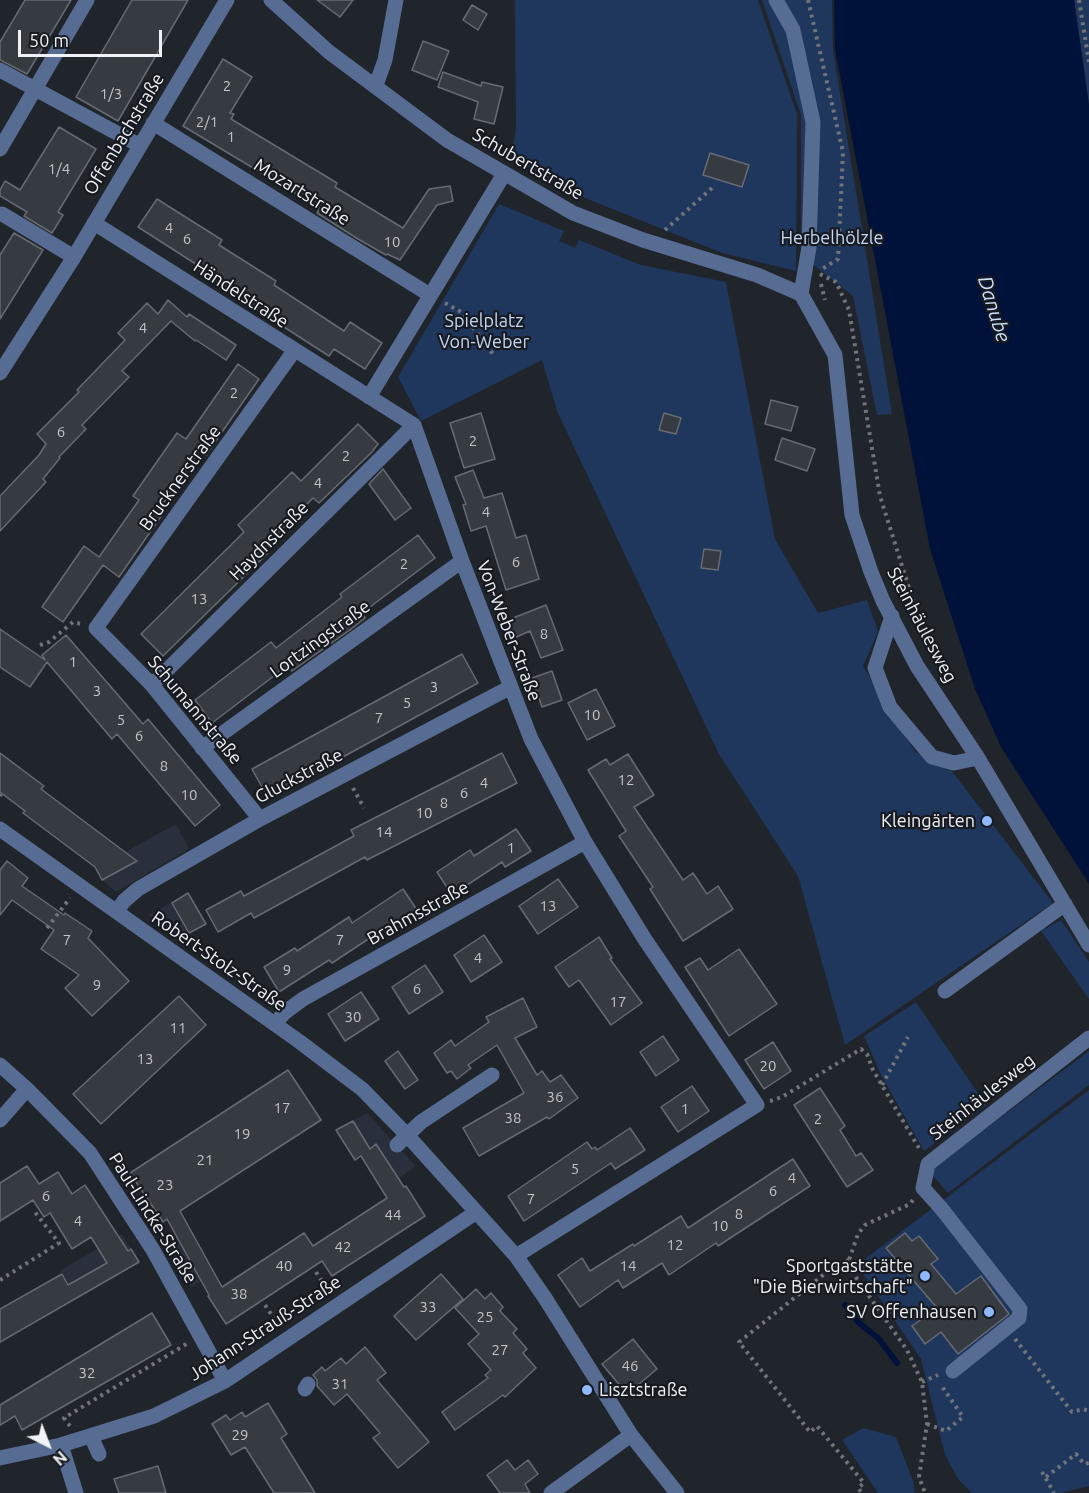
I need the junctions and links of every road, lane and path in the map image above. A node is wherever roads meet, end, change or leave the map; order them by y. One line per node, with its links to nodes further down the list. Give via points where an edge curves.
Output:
1 (87, 0): 10 (street)
2 (227, 0): 11 (street, Offenbachstraße)
3 (271, 0): 9 (street, Schubertstraße, via 329,52)
4 (396, 0): 9 (street, via 385,60)
5 (776, 0): 21 (street, via 793,30 813,122 809,247)
6 (1079, 0): 7 (path)
7 (1089, 62)
8 (0, 70): 10 (street)
9 (376, 85): 14 (street, Schubertstraße, via 447,140)
10 (35, 90): 12 (street); 13 (street)
11 (153, 123): 12 (street, Offenbachstraße); 22 (street, Mozartstraße)
12 (139, 145): 17 (street, Offenbachstraße)
13 (0, 149)
14 (504, 174): 18 (street, Schubertstraße, via 573,213); 22 (street)
15 (712, 188): 18 (path)
16 (2, 214): 19 (street)
17 (94, 223): 19 (street, Offenbachstraße); 23 (street, Händelstraße)
18 (651, 242): 21 (street, Schubertstraße, via 714,260)
19 (74, 257): 25 (street, Offenbachstraße)
20 (817, 272): 32 (path, via 836,282 849,310 880,495 916,610 925,656)
21 (801, 294): 29 (street, Steinhäulesweg, via 836,355 852,515 871,572)
22 (430, 295): 24 (path, via 461,312); 26 (street)
23 (294, 351): 26 (street, Händelstraße); 30 (street, Brucknerstraße)
24 (494, 354)
25 (0, 373)
26 (369, 397): 27 (street)
27 (414, 424): 28 (street, Von-Weber-Straße); 33 (street, Haydnstraße)
28 (462, 561): 34 (street, Von-Weber-Straße); 35 (street, Lortzingstraße)
29 (892, 616): 32 (street, Steinhäulesweg); 36 (street, via 875,668 890,707 932,756 954,764)
30 (96, 628): 31 (path, via 73,622); 33 (street, Schumannstraße)
31 (40, 645)
32 (917, 666): 36 (street, Steinhäulesweg)
33 (152, 685): 35 (street, Schumannstraße)
34 (509, 688): 37 (street, Gluckstraße); 41 (street, Von-Weber-Straße)
35 (202, 748): 39 (street, Schumannstraße)
36 (978, 758): 43 (street, Steinhäulesweg)
37 (346, 774): 38 (path); 39 (street, Gluckstraße)
38 (364, 808)
39 (260, 819): 44 (street, Gluckstraße, via 138,889)
40 (0, 829): 42 (street, Robert-Stolz-Straße)
41 (585, 842): 48 (street, Brahmsstraße, via 303,999); 55 (street, Von-Weber-Straße, via 644,938)
42 (80, 885): 44 (street, Robert-Stolz-Straße); 45 (path)
43 (1065, 904): 46 (street, Steinhäulesweg); 47 (street)
44 (117, 911): 48 (street, Robert-Stolz-Straße)
45 (47, 928)
46 (1089, 945)
47 (945, 991)
48 (275, 1024): 57 (street, Robert-Stolz-Straße, via 362,1089)
49 (908, 1037): 53 (path)
50 (1089, 1038): 58 (street, Steinhäulesweg)
51 (0, 1065): 54 (street, Paul-Lincke-Straße)
52 (492, 1075): 57 (street, via 421,1122)
53 (882, 1086): 55 (path, via 861,1049 782,1097); 58 (path)
54 (27, 1089): 56 (street); 68 (street, Paul-Lincke-Straße, via 90,1154 150,1244)
55 (757, 1105): 62 (street)
56 (0, 1120)
57 (402, 1140): 61 (street, Robert-Stolz-Straße)
58 (928, 1164): 59 (street)
59 (923, 1188): 63 (path, via 910,1204 865,1225); 71 (street, via 1020,1309 1019,1318)
60 (34, 1211): 65 (path, via 59,1243)
61 (475, 1213): 62 (street, Robert-Stolz-Straße); 67 (street, Johann-Strauß-Straße)
62 (516, 1256): 76 (street, Robert-Stolz-Straße)
63 (849, 1260): 75 (path, via 850,1269 907,1350 922,1382); 87 (path, via 837,1264 739,1342 810,1432 818,1426 864,1483 858,1488)
64 (316, 1272): 67 (path)
65 (0, 1280)
66 (265, 1305): 70 (path)
67 (333, 1305): 70 (street, Johann-Strauß-Straße)
68 (200, 1336): 73 (street, Paul-Lincke-Straße); 77 (path, via 64,1418)
69 (1012, 1336): 74 (path, via 1072,1412)
70 (288, 1339): 73 (street, Johann-Strauß-Straße)
71 (953, 1371)
72 (936, 1377): 75 (path, via 963,1417 946,1431)
73 (225, 1381): 77 (street, Johann-Strauß-Straße, via 154,1416)
74 (1089, 1411)
75 (927, 1424): 88 (path, via 919,1477)
76 (631, 1435): 85 (street); 86 (street, Robert-Stolz-Straße)
77 (85, 1438): 78 (street, Johann-Strauß-Straße); 79 (street)
78 (61, 1445): 80 (street, Johann-Strauß-Straße); 84 (street)
79 (99, 1454)
80 (0, 1458)
81 (1089, 1463): 83 (path, via 1084,1464 1076,1454)
82 (1042, 1472): 83 (path)
83 (1046, 1478): 89 (path)
84 (76, 1493)
85 (551, 1493)
86 (676, 1493)
87 (862, 1493)
88 (924, 1493)
89 (1054, 1493)

